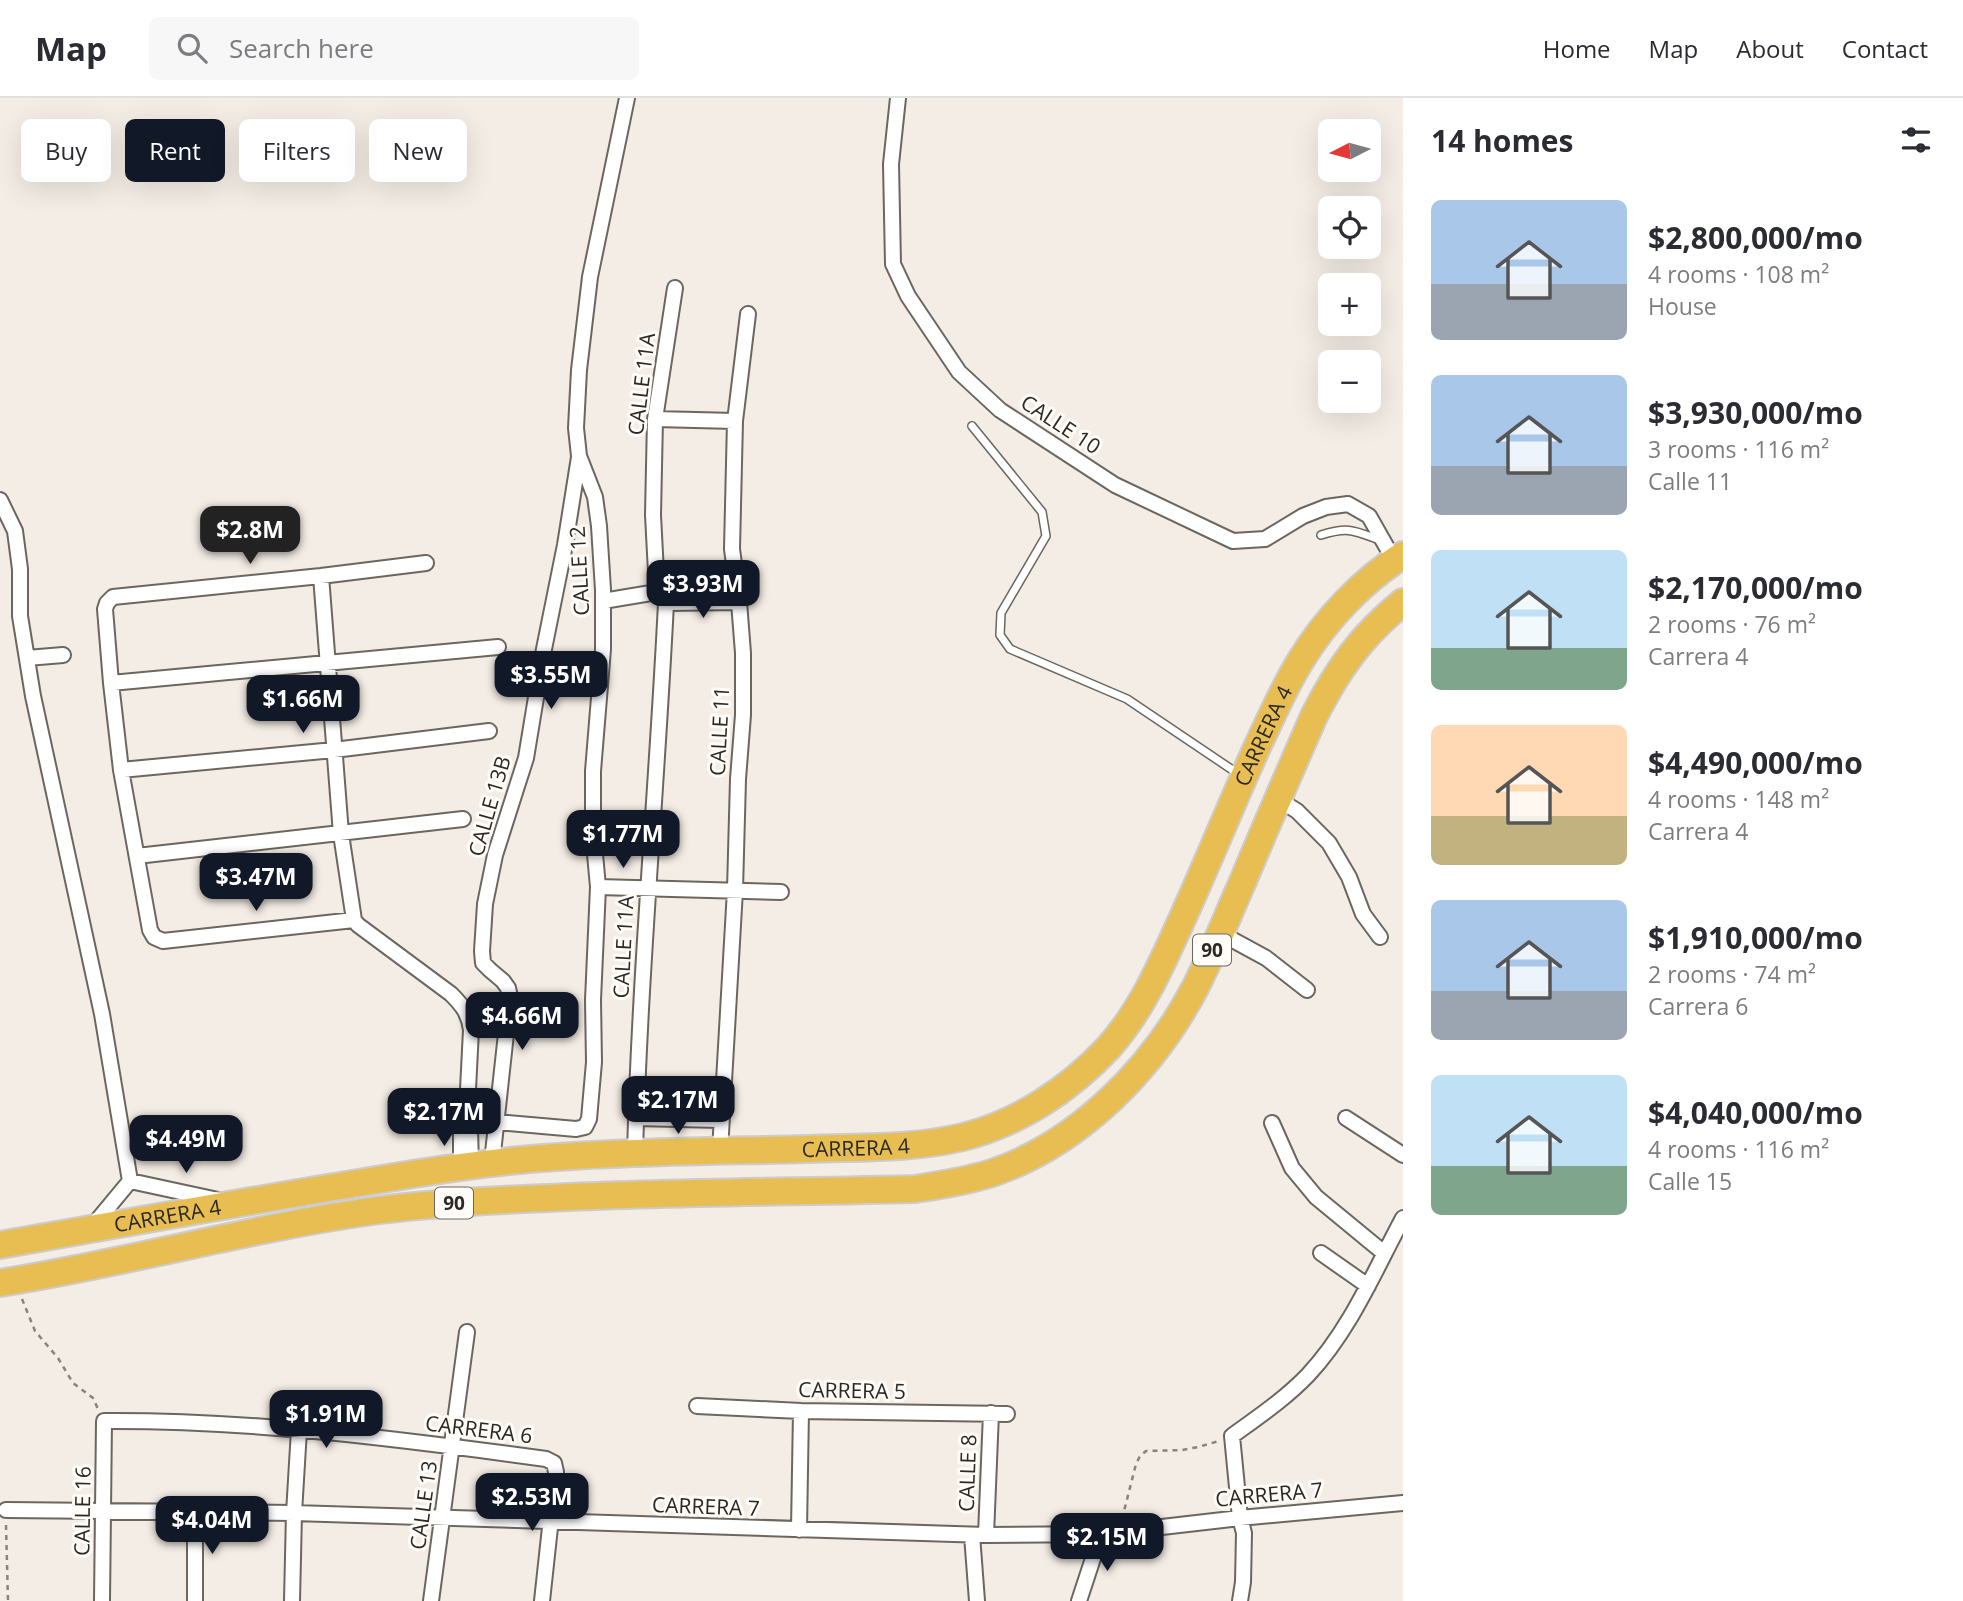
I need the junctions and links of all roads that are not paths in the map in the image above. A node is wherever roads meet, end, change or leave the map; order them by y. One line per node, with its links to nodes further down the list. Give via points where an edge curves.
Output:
1 (627, 98): 8 (street, CALLE 12, via 590,277 579,370)
2 (898, 98): 11 (street, CALLE 10, via 891,164 893,264 908,296 959,372 1000,410 1115,485 1233,541 1265,539 1303,516 1349,504 1369,516)
3 (675, 288): 5 (street, CALLE 11A)
4 (748, 314): 6 (street, CALLE 11)
5 (655, 419): 6 (street); 14 (street, CALLE 11A, via 653,515)
6 (735, 421): 16 (street, CALLE 11, via 732,550)
7 (972, 425): 26 (lane, via 1042,512 1046,536 1001,613 1000,635 1010,649 1127,699)
8 (579, 456): 15 (street, CALLE 12, via 596,506); 42 (street, CALLE 13B, via 526,758 488,892 483,962 503,981 510,997)
9 (0, 500): 20 (street, via 15,531)
10 (1321, 536): 11 (lane, via 1350,529)
11 (1393, 552): 26 (highway, CARRERA 4 / 90, via 1302,657)
12 (426, 563): 13 (street)
13 (321, 576): 21 (street); 22 (street, via 113,597 105,609)
14 (662, 597): 15 (street); 16 (street); 32 (street, CALLE 11A, via 660,722)
15 (603, 601): 31 (street, CALLE 12, via 593,771)
16 (739, 602): 33 (street, CALLE 11, via 743,715)
17 (1403, 602): 27 (highway, CARRERA 4 / 90, via 1342,666 1314,716)
18 (498, 647): 21 (street)
19 (63, 655): 20 (street)
20 (27, 658): 49 (street, via 103,1014)
21 (328, 662): 22 (street); 24 (street)
22 (111, 683): 25 (street)
23 (489, 731): 24 (street)
24 (334, 750): 25 (street); 29 (street)
25 (121, 770): 30 (street)
26 (1243, 778): 44 (highway, CARRERA 4 / 90, via 1152,985 1133,1017 1079,1077 1024,1113 966,1136 930,1143)
27 (1278, 799): 36 (highway, CARRERA 4 / 90); 37 (street, via 1329,843 1363,914)
28 (463, 819): 29 (street)
29 (341, 834): 30 (street); 35 (street)
30 (137, 856): 35 (street, via 150,930 163,941)
31 (598, 887): 32 (street); 42 (street, CALLE 12, via 589,1119 585,1127 576,1129)
32 (647, 887): 33 (street); 39 (street, CALLE 11A)
33 (735, 890): 34 (street); 41 (street, CALLE 11)
34 (781, 892)
35 (354, 920): 48 (street, via 452,993 464,1007 471,1030 467,1109)
36 (1220, 933): 38 (street, via 1266,958); 50 (highway, CARRERA 4 / 90, via 1195,988 1157,1047 1110,1099 1055,1143 961,1182 915,1189)
37 (1380, 937)
38 (1307, 990)
39 (636, 1118): 41 (street); 46 (street, CALLE 11A)
40 (1346, 1118): 47 (street)
41 (721, 1120): 45 (street, CALLE 11)
42 (497, 1122): 48 (street)
43 (1272, 1123): 56 (street, via 1292,1168 1316,1197)
44 (836, 1148): 45 (highway, CARRERA 4 / 90); 50 (highway)
45 (720, 1151): 46 (highway, CARRERA 4 / 90)
46 (635, 1153): 48 (highway, CARRERA 4 / 90)
47 (1403, 1155)
48 (475, 1164): 51 (highway, CARRERA 4 / 90)
49 (130, 1181): 51 (street); 53 (street)
50 (836, 1191): 57 (highway, CARRERA 4 / 90, via 636,1194 419,1205 299,1223)
51 (235, 1204): 53 (highway, CARRERA 4 / 90)
52 (1403, 1219): 56 (street)
53 (90, 1229): 54 (highway, CARRERA 4 / 90)
54 (0, 1245)
55 (1321, 1253): 58 (street)
56 (1384, 1253): 58 (street)
57 (7, 1282)
58 (1368, 1286): 72 (street, via 1309,1374 1232,1436)
59 (467, 1332): 66 (street, CALLE 13)
60 (697, 1406): 61 (street, CARRERA 5)
61 (802, 1410): 62 (street, CARRERA 5); 75 (street)
62 (991, 1413): 63 (street, CARRERA 5); 77 (street, CALLE 8)
63 (1007, 1414)
64 (104, 1421): 65 (street, CARRERA 6); 70 (street, CALLE 16)
65 (299, 1430): 66 (street, CARRERA 6); 71 (street)
66 (453, 1446): 73 (street, CALLE 13); 74 (street, CARRERA 6, via 546,1459 554,1464)
67 (1403, 1503): 72 (street, CARRERA 7)
68 (6, 1510): 70 (street, CARRERA 7)
69 (195, 1511): 70 (street, CARRERA 7); 71 (street, CARRERA 7); 79 (street)
70 (102, 1512): 78 (street, CALLE 16)
71 (294, 1513): 73 (street, CARRERA 7); 80 (street)
72 (1240, 1518): 76 (street, CARRERA 7); 85 (street, via 1244,1533)
73 (443, 1519): 74 (street, CARRERA 7); 81 (street, CALLE 13)
74 (550, 1522): 75 (street, CARRERA 7); 82 (street)
75 (799, 1530): 77 (street, CARRERA 7)
76 (1101, 1534): 77 (street, CARRERA 7); 84 (street)
77 (979, 1535): 83 (street, CALLE 8)
78 (102, 1601)
79 (195, 1601)
80 (292, 1601)
81 (431, 1601)
82 (542, 1601)
83 (977, 1601)
84 (1079, 1601)
85 (1240, 1601)

